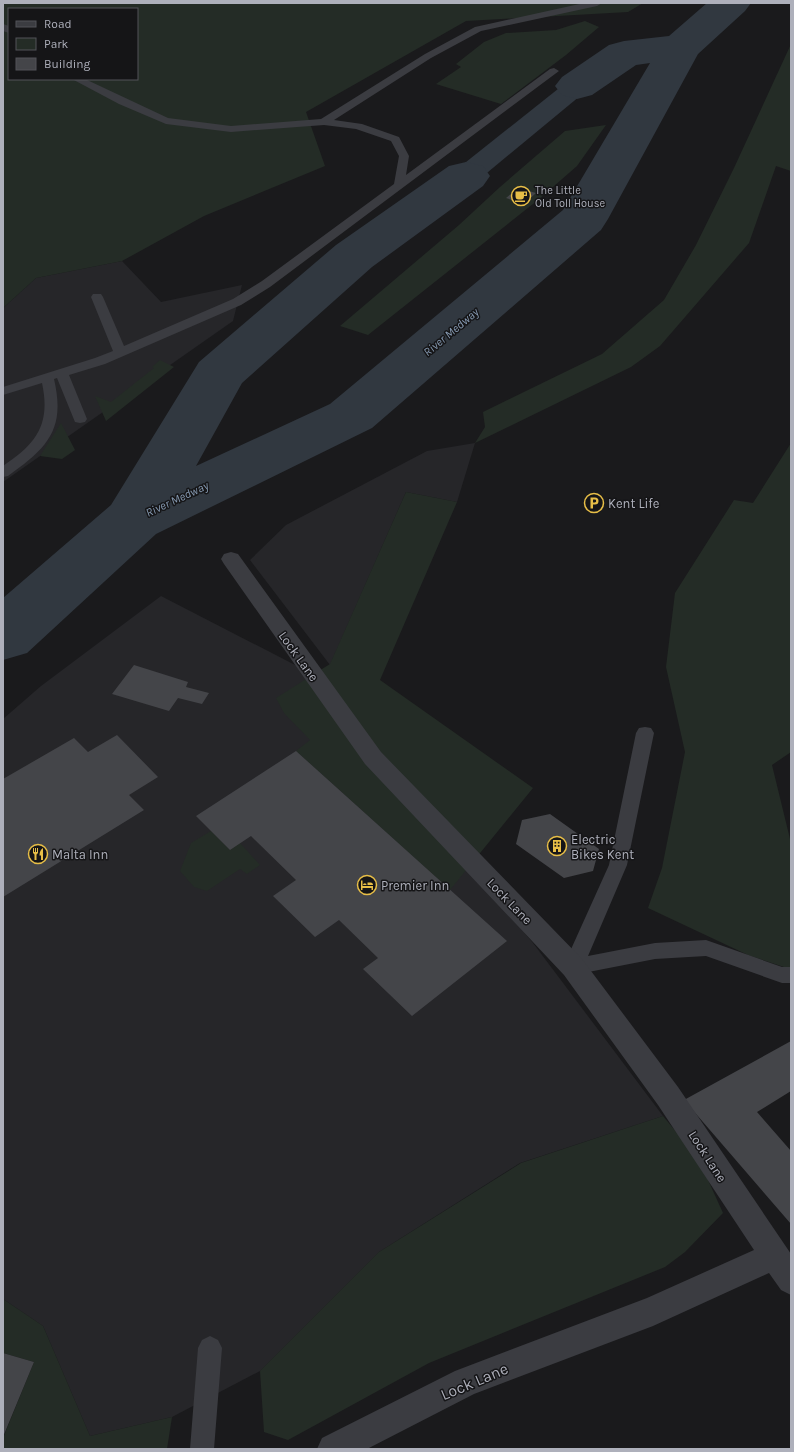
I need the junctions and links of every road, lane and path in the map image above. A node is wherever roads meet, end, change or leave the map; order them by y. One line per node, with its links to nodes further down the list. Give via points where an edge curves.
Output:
1 (596, 3): 4 (lane, via 478,29 428,56)
2 (554, 71): 5 (lane)
3 (79, 80): 4 (lane, via 166,121 231,129)
4 (324, 122): 5 (lane, via 358,126 395,139 404,156)
5 (399, 186): 7 (lane, via 266,284 237,302)
6 (97, 297): 7 (lane)
7 (120, 352): 8 (lane)
8 (62, 373): 9 (lane); 11 (lane)
9 (47, 377): 10 (lane); 12 (lane, via 52,404 49,429 31,454)
10 (3, 391)
11 (80, 419)
12 (3, 473)
13 (231, 558): 15 (street, Lock Lane, via 373,758)
14 (645, 733): 15 (lane, via 618,865)
15 (573, 967): 16 (lane, via 655,951 706,948 782,975); 17 (street, Lock Lane, via 668,1096)
16 (791, 975)
17 (773, 1256): 18 (street, Lock Lane); 21 (street, Lock Lane, via 653,1311 466,1382)
18 (791, 1280)
19 (210, 1348): 20 (lane)
20 (202, 1449)
21 (333, 1449)

